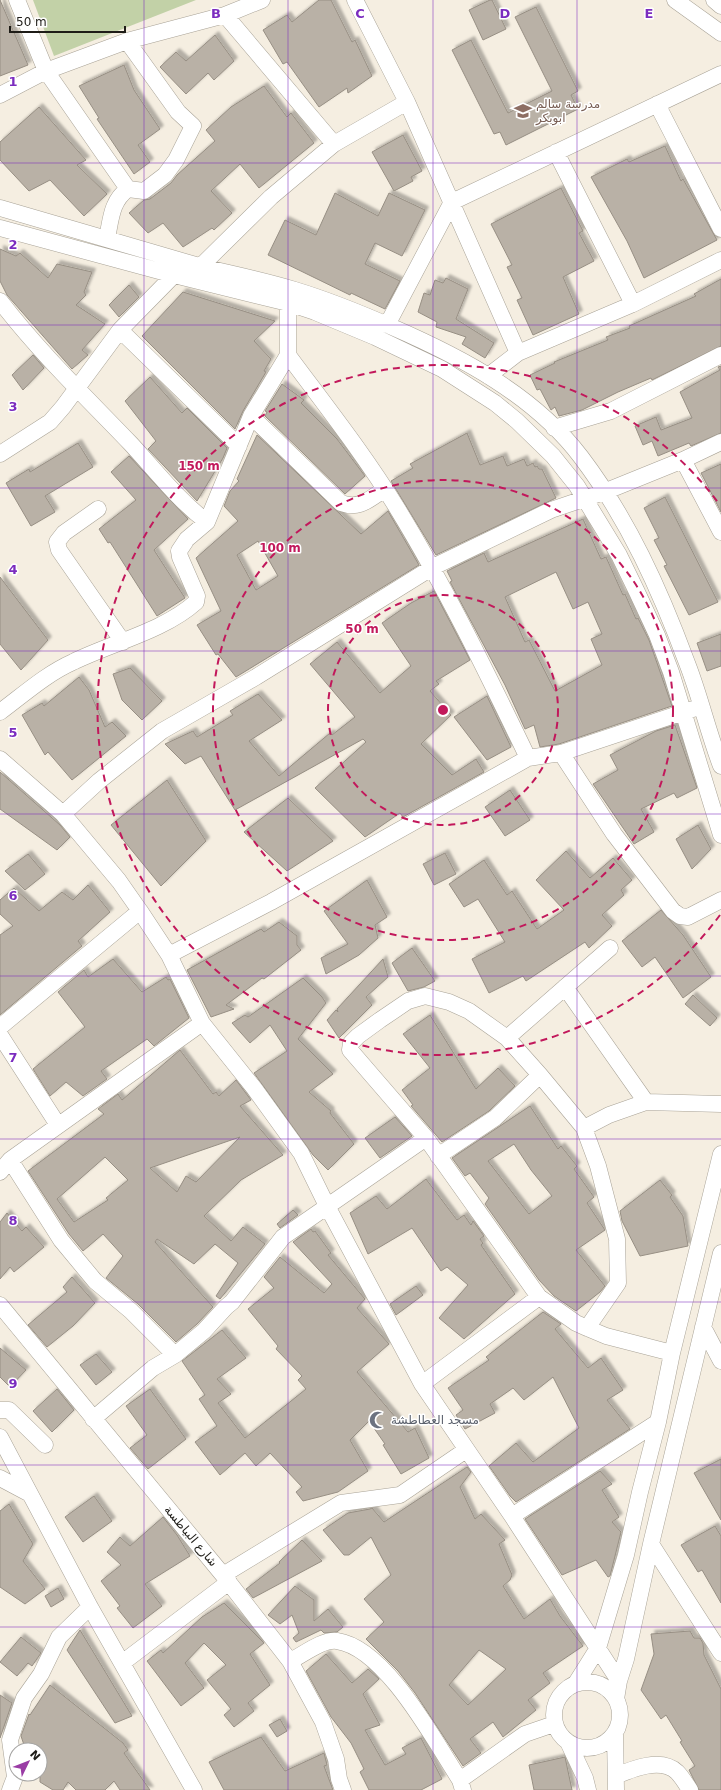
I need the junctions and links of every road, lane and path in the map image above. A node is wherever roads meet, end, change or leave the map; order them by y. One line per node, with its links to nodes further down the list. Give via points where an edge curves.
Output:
1 (17, 0): 10 (street)
2 (262, 0): 7 (street)
3 (355, 0): 13 (street)
4 (675, 0): 8 (street)
5 (714, 0): 6 (street)
6 (721, 6)
7 (225, 15): 9 (street); 15 (street)
8 (721, 33)
9 (127, 40): 10 (street); 17 (street, via 178,112 193,126 176,160 165,175 144,192)
10 (46, 71): 12 (street); 17 (street)
11 (721, 74): 14 (street)
12 (0, 95)
13 (407, 102): 15 (street); 18 (street)
14 (657, 104): 16 (street); 21 (street)
15 (334, 144): 24 (street, via 271,197)
16 (556, 152): 18 (street); 28 (street)
17 (128, 189): 22 (street, via 114,206)
18 (452, 202): 29 (street); 31 (street)
19 (0, 208): 22 (street)
20 (0, 228): 25 (street)
21 (721, 230)
22 (107, 238): 24 (street)
23 (721, 260): 28 (street)
24 (201, 266): 29 (street, via 296,290 346,307)
25 (174, 275): 27 (street); 30 (street)
26 (0, 301): 35 (street, via 25,334)
27 (288, 303): 32 (street); 44 (street, via 315,312 442,369 495,403 530,432 562,467)
28 (633, 304): 31 (street)
29 (387, 325): 34 (street, via 434,346)
30 (120, 330): 35 (street); 39 (street)
31 (518, 353): 34 (street)
32 (288, 354): 36 (street); 42 (street)
33 (721, 354): 37 (street, via 611,411)
34 (488, 376): 37 (street, via 512,392)
35 (76, 390): 40 (street, via 50,422); 46 (street, via 190,509)
36 (251, 416): 39 (street); 42 (street, via 341,503 355,506)
37 (554, 428): 43 (street, via 580,457)
38 (721, 442): 41 (street)
39 (239, 446): 46 (street)
40 (3, 447)
41 (683, 460): 43 (street); 47 (street)
42 (385, 489): 48 (street)
43 (604, 492): 44 (street); 50 (street, via 631,535 652,576 688,665)
44 (585, 498): 48 (street, via 551,510); 52 (street, via 619,555 650,620 671,672)
45 (98, 510): 49 (street, via 64,533 58,542 59,550)
46 (207, 522): 49 (street, via 179,551 197,596 196,602 175,616)
47 (721, 532)
48 (433, 567): 56 (street); 59 (street, via 262,673 162,731 99,781)
49 (123, 642): 51 (street, via 67,665)
50 (701, 707): 52 (street); 53 (street)
51 (0, 712)
52 (683, 713): 54 (street); 55 (street)
53 (714, 729): 54 (street); 58 (street)
54 (690, 735): 60 (street)
55 (561, 753): 56 (street); 61 (street, via 614,834 673,911 680,916 688,917)
56 (528, 758): 64 (street, via 271,902)
57 (0, 759): 59 (street)
58 (721, 766)
59 (63, 814): 62 (street)
60 (721, 835)
61 (721, 900)
62 (140, 911): 64 (street); 67 (street)
63 (610, 948): 65 (street)
64 (169, 955): 66 (street)
65 (565, 987): 69 (street); 71 (street)
66 (202, 1022): 73 (street); 79 (street, via 295,1143)
67 (0, 1027)
68 (0, 1035): 73 (street)
69 (507, 1038): 70 (street); 75 (street, via 469,1010 425,996 408,1001 351,1043 350,1050)
70 (540, 1075): 74 (street); 77 (street, via 495,1118)
71 (646, 1102): 72 (street); 74 (street, via 609,1115)
72 (721, 1104)
73 (58, 1125): 78 (street)
74 (584, 1128): 84 (street, via 598,1166 617,1239 618,1283)
75 (426, 1138): 77 (street); 79 (street)
76 (721, 1154): 85 (street)
77 (438, 1156): 81 (street)
78 (5, 1166): 86 (street, via 90,1275 131,1311)
79 (326, 1206): 86 (street, via 283,1237 232,1302 204,1331); 88 (street)
80 (721, 1253): 83 (street)
81 (539, 1297): 84 (street); 88 (street)
82 (0, 1305): 90 (street, شارع البياطسة)
83 (703, 1327): 87 (street); 98 (street)
84 (587, 1328): 85 (street, via 606,1336)
85 (672, 1353): 91 (street)
86 (174, 1356): 90 (street, via 153,1368)
87 (721, 1361)
88 (422, 1384): 94 (street)
89 (0, 1410): 93 (street, via 9,1410)
90 (93, 1419): 99 (street, شارع البياطسة)
91 (658, 1422): 97 (street); 101 (street, via 626,1555)
92 (0, 1437): 96 (street)
93 (45, 1445)
94 (466, 1450): 97 (street); 99 (street, via 400,1495 341,1503)
95 (0, 1478): 96 (street)
96 (30, 1494): 100 (street)
97 (512, 1516): 101 (street)
98 (651, 1544): 102 (street); 105 (street)
99 (226, 1578): 103 (street, شارع البياطسة); 104 (street)
100 (90, 1607): 104 (street); 113 (street, via 58,1637 41,1674 24,1698 10,1740 15,1777)
101 (598, 1648): 105 (street); 106 (street)
102 (721, 1653)
103 (290, 1661): 112 (street, via 324,1643 336,1641 351,1646 374,1661 393,1680 414,1708); 115 (street, شارع البياطسة, via 322,1722 336,1759)
104 (122, 1663): 114 (street)
105 (619, 1681): 107 (street)
106 (576, 1683): 107 (street, via 599,1684 609,1690); 108 (street, via 565,1689 557,1699 553,1711)
107 (616, 1699): 109 (street, via 620,1709 620,1720)
108 (554, 1724): 110 (street); 112 (street, via 525,1734)
109 (615, 1732): 110 (street, via 600,1746 579,1748); 111 (street)
110 (569, 1744): 116 (street)
111 (616, 1783): 117 (street, via 639,1767 663,1766 676,1771)
112 (461, 1785)
113 (10, 1790)
114 (194, 1790)
115 (343, 1790)
116 (588, 1790)
117 (690, 1790)

